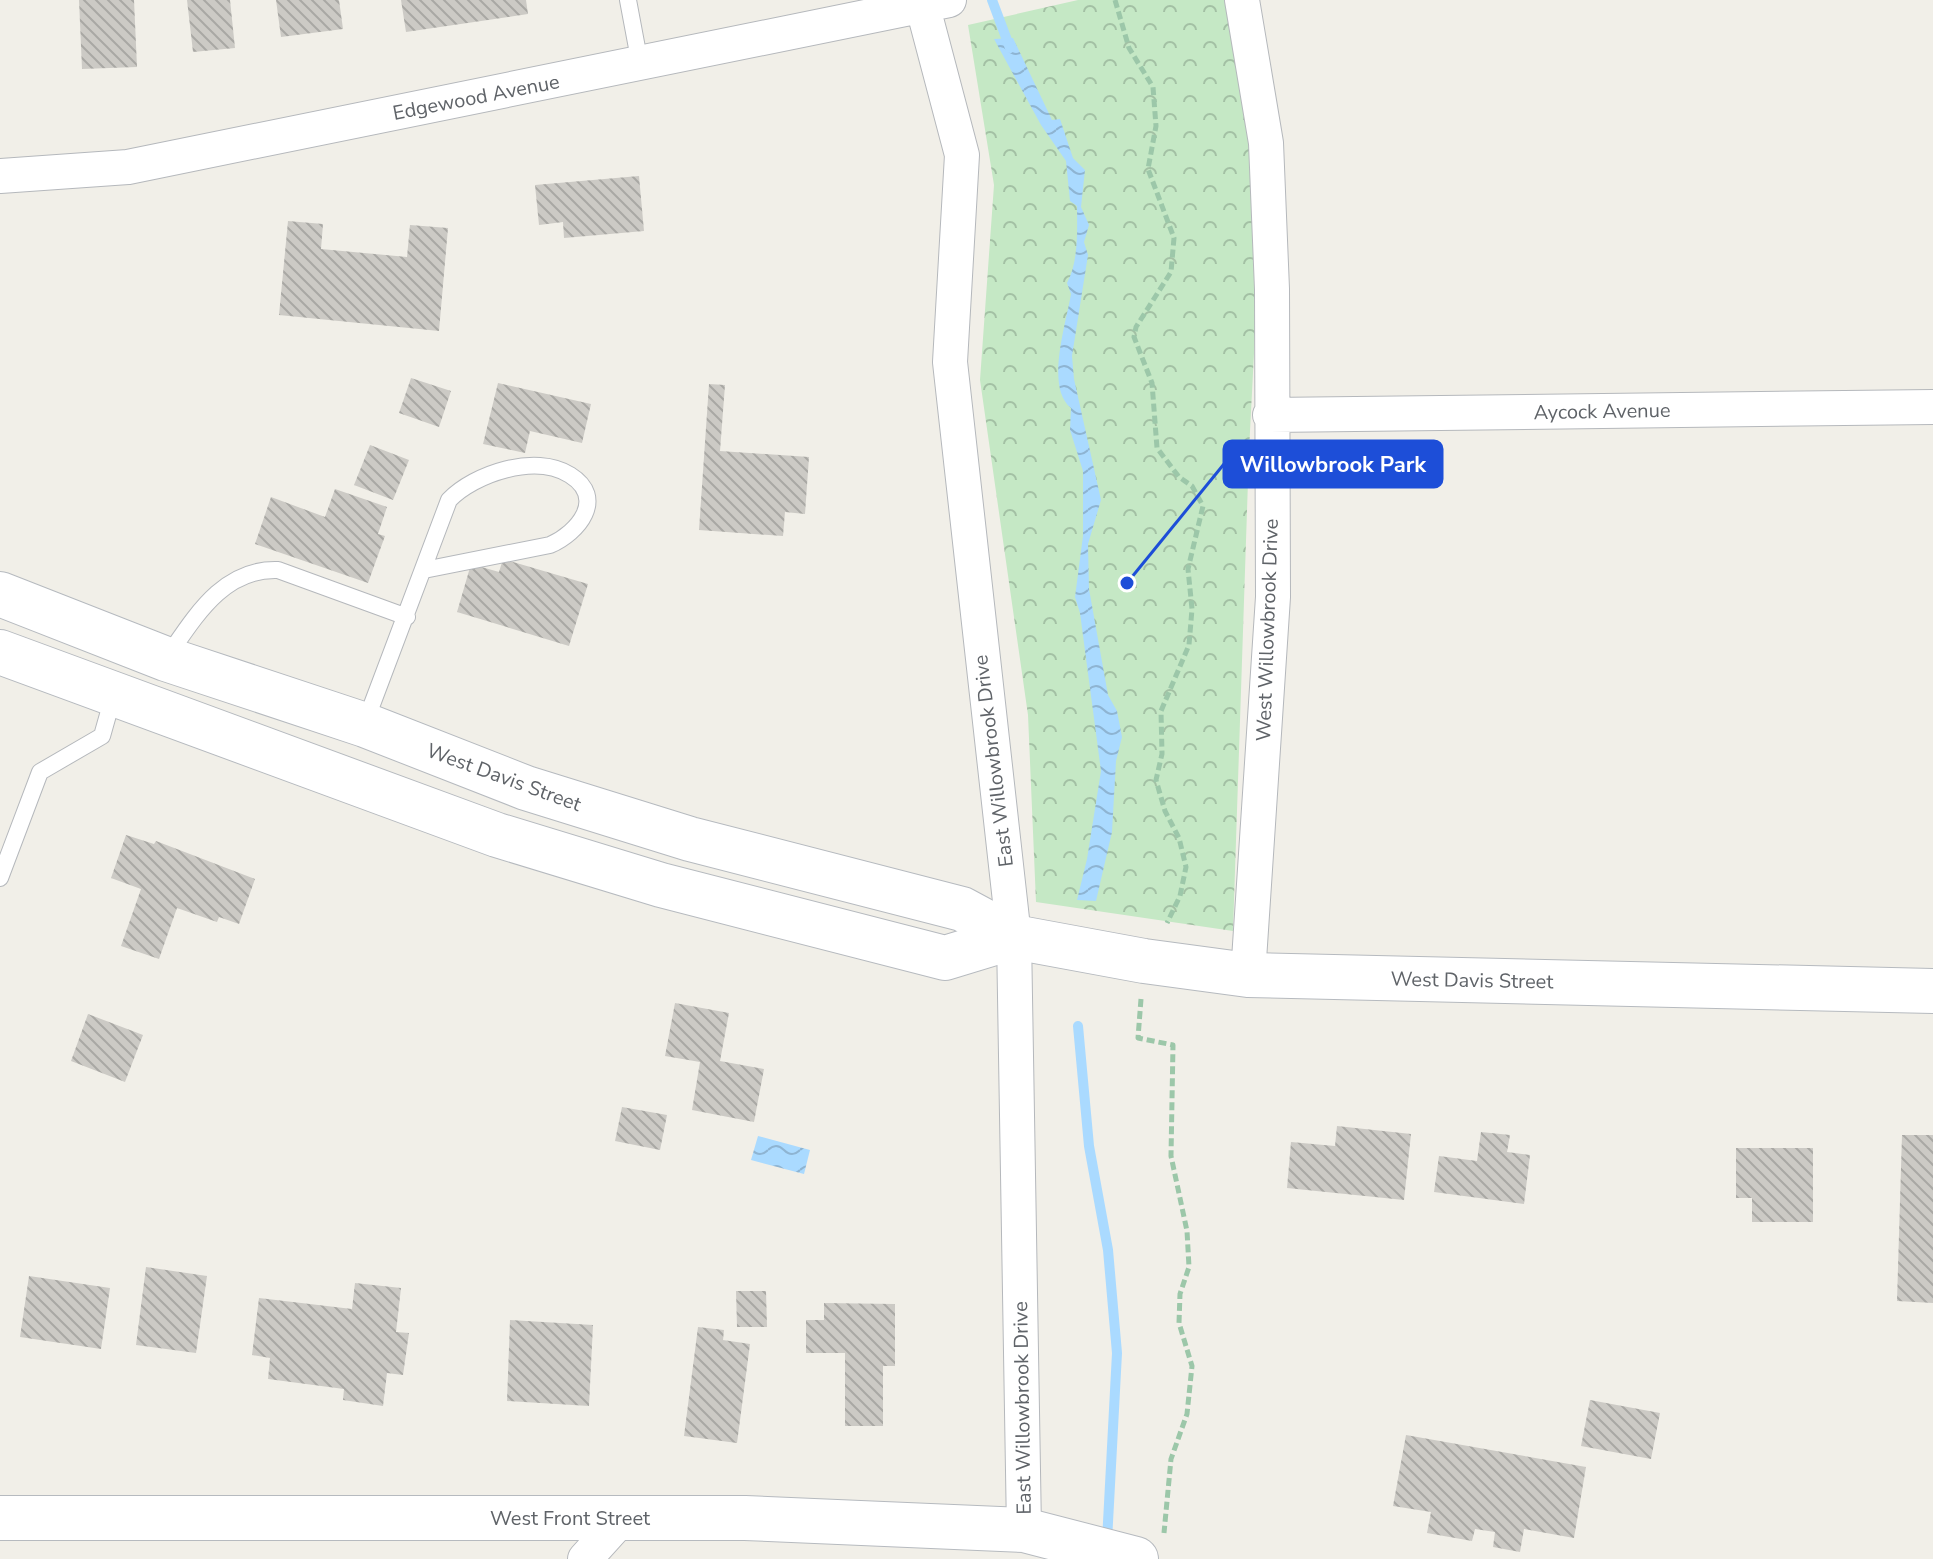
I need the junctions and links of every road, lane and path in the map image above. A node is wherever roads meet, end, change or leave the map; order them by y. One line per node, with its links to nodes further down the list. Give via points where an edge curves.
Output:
1 (628, 0): 5 (lane)
2 (1115, 0): 18 (path, via 1129,48 1153,87 1156,126 1148,169 1174,238 1171,272 1134,337 1152,383 1157,448 1203,506 1188,569 1189,645 1161,711 1162,754 1156,780 1186,867 1169,924 1151,922)
3 (1242, 0): 8 (street, West Willowbrook Drive, via 1266,143)
4 (931, 2): 5 (street, Edgewood Avenue); 17 (street, East Willowbrook Drive, via 962,155 950,362)
5 (640, 64): 6 (street, Edgewood Avenue, via 128,167)
6 (0, 176)
7 (1933, 407): 8 (street, Aycock Avenue)
8 (1270, 415): 19 (street, West Willowbrook Drive, via 1273,597)
9 (424, 570): 9 (lane, via 449,500 463,486 524,467 569,474 583,487 587,503 581,525 568,537); 11 (lane)
10 (0, 594): 13 (street, West Davis Street)
11 (407, 617): 13 (lane, via 278,570 257,570 238,577 211,599); 15 (lane)
12 (0, 652): 14 (street, West Davis Street)
13 (166, 659): 15 (street, West Davis Street)
14 (113, 695): 16 (lane, via 102,736 40,772); 17 (street, West Davis Street, via 497,835 661,885 945,958)
15 (365, 725): 17 (street, West Davis Street, via 526,788 690,839 962,909)
16 (0, 878)
17 (1014, 937): 18 (street, West Davis Street); 23 (street, East Willowbrook Drive)
18 (1144, 961): 19 (street, West Davis Street); 24 (path, via 1138,1038 1173,1045 1171,1156 1189,1267 1180,1294 1179,1323 1192,1366 1187,1414 1171,1459 1165,1534)
19 (1248, 975): 20 (street, West Davis Street)
20 (1933, 991)
21 (0, 1518): 22 (street, West Front Street)
22 (622, 1518): 23 (street, West Front Street); 25 (street)
23 (1024, 1530): 24 (street, West Front Street)
24 (1145, 1544)
25 (585, 1559)

